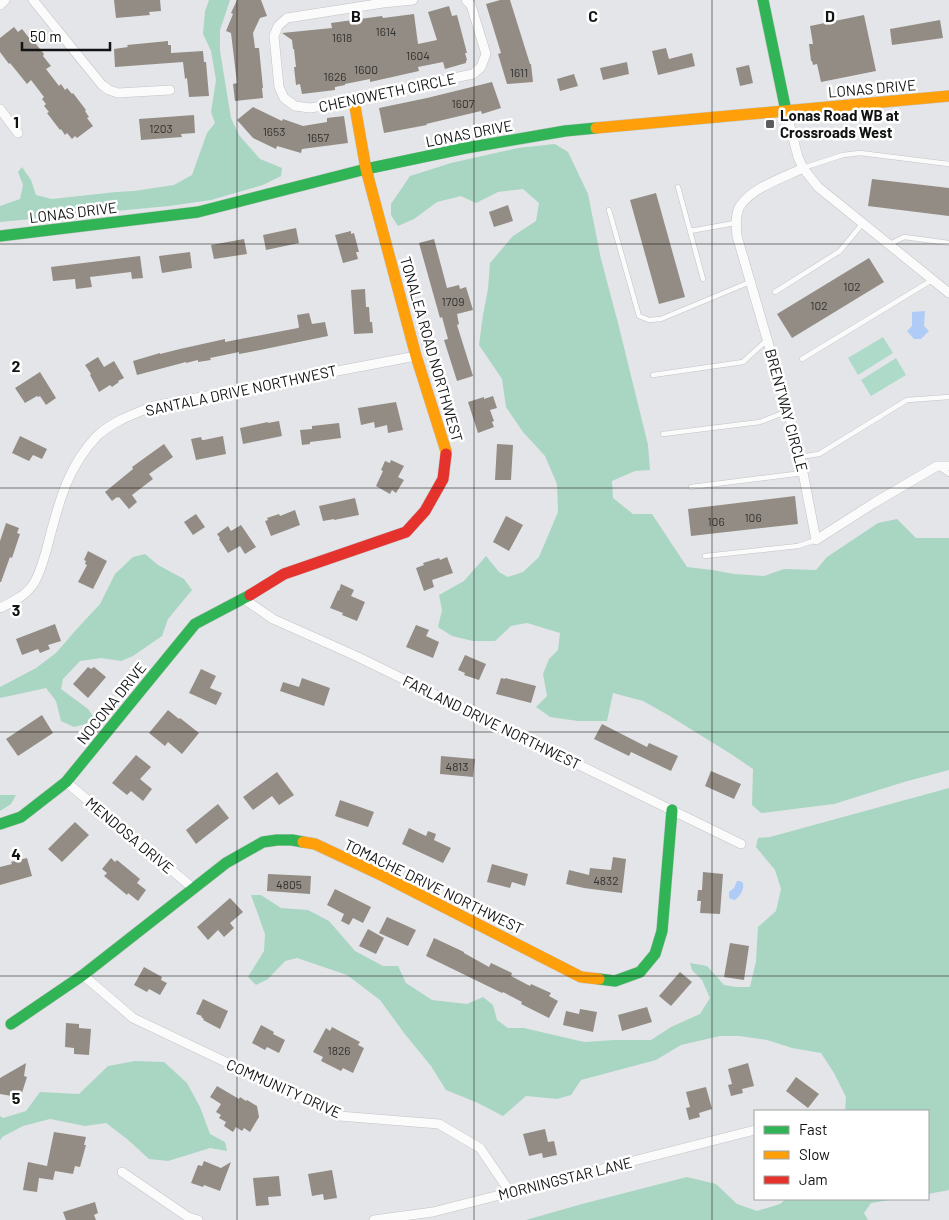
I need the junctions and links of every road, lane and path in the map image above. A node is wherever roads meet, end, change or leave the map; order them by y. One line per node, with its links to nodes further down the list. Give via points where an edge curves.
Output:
1 (5, 0): 6 (street)
2 (33, 0): 7 (street, via 109,90 118,93)
3 (413, 0): 9 (street, CHENOWETH CIRCLE, via 287,18 278,26 274,36 278,87 284,98 295,106 310,108)
4 (466, 0): 9 (street, CHENOWETH CIRCLE, via 471,5 486,54 481,67 472,74)
5 (763, 0): 11 (street)
6 (0, 5)
7 (170, 90)
8 (949, 96): 11 (street, LONAS DRIVE)
9 (354, 101): 15 (street, TONALEA ROAD NORTHWEST)
10 (0, 108): 12 (street)
11 (786, 111): 14 (street); 15 (street, LONAS DRIVE, via 565,131)
12 (18, 133)
13 (949, 164): 14 (lane, via 860,153)
14 (803, 168): 18 (street, via 818,187); 19 (street, via 751,194 739,207)
15 (366, 169): 21 (street, LONAS DRIVE, via 198,212); 30 (street, TONALEA ROAD NORTHWEST)
16 (678, 187): 20 (lane)
17 (609, 210): 26 (lane, via 639,316 649,320 662,319)
18 (863, 222): 23 (street); 27 (lane, via 840,251)
19 (736, 223): 20 (lane); 26 (street, BRENTWAY CIRCLE)
20 (690, 231): 24 (lane)
21 (0, 236)
22 (949, 243): 23 (lane, via 904,237)
23 (889, 244): 25 (street)
24 (703, 279)
25 (932, 280): 28 (street); 31 (lane)
26 (750, 282): 29 (street, BRENTWAY CIRCLE)
27 (775, 292)
28 (949, 293)
29 (768, 340): 32 (lane, via 743,362); 34 (street, BRENTWAY CIRCLE)
30 (416, 356): 44 (street, TONALEA ROAD NORTHWEST, via 446,452 443,479 425,510 406,532 284,574); 45 (street, SANTALA DRIVE NORTHWEST, via 154,406 116,422 97,436 68,478 34,584 19,599)
31 (802, 359)
32 (653, 375)
33 (949, 397): 36 (lane, via 907,400 819,454)
34 (788, 411): 35 (lane, via 760,422); 36 (street, BRENTWAY CIRCLE)
35 (663, 434)
36 (800, 457): 39 (street, BRENTWAY CIRCLE)
37 (937, 466): 38 (street); 40 (lane); 42 (street)
38 (949, 466)
39 (804, 473): 41 (lane); 42 (street, BRENTWAY CIRCLE)
40 (949, 474)
41 (691, 487)
42 (816, 540): 43 (lane, via 798,546)
43 (705, 556)
44 (244, 599): 46 (street, NOCONA DRIVE, via 195,624); 47 (street, FARLAND DRIVE NORTHWEST, via 273,619)
45 (0, 608)
46 (66, 782): 48 (street, NOCONA DRIVE, via 22,817); 50 (street, MENDOSA DRIVE)
47 (672, 810): 49 (street, FARLAND DRIVE NORTHWEST); 50 (street, TOMACHE DRIVE NORTHWEST, via 662,931 655,954 640,972 615,981 580,976 315,844 292,840 263,842 226,863)
48 (0, 824)
49 (741, 844)
50 (193, 888): 51 (street, TOMACHE DRIVE NORTHWEST)
51 (83, 975): 52 (street, TOMACHE DRIVE NORTHWEST); 55 (street, COMMUNITY DRIVE, via 133,1018 339,1116 439,1124 480,1148)
52 (11, 1024)
53 (754, 1130): 55 (street, MORNINGSTAR LANE)
54 (122, 1172): 56 (street, via 188,1217)
55 (510, 1192): 57 (street, MORNINGSTAR LANE, via 432,1212)
56 (198, 1220)
57 (374, 1220)

